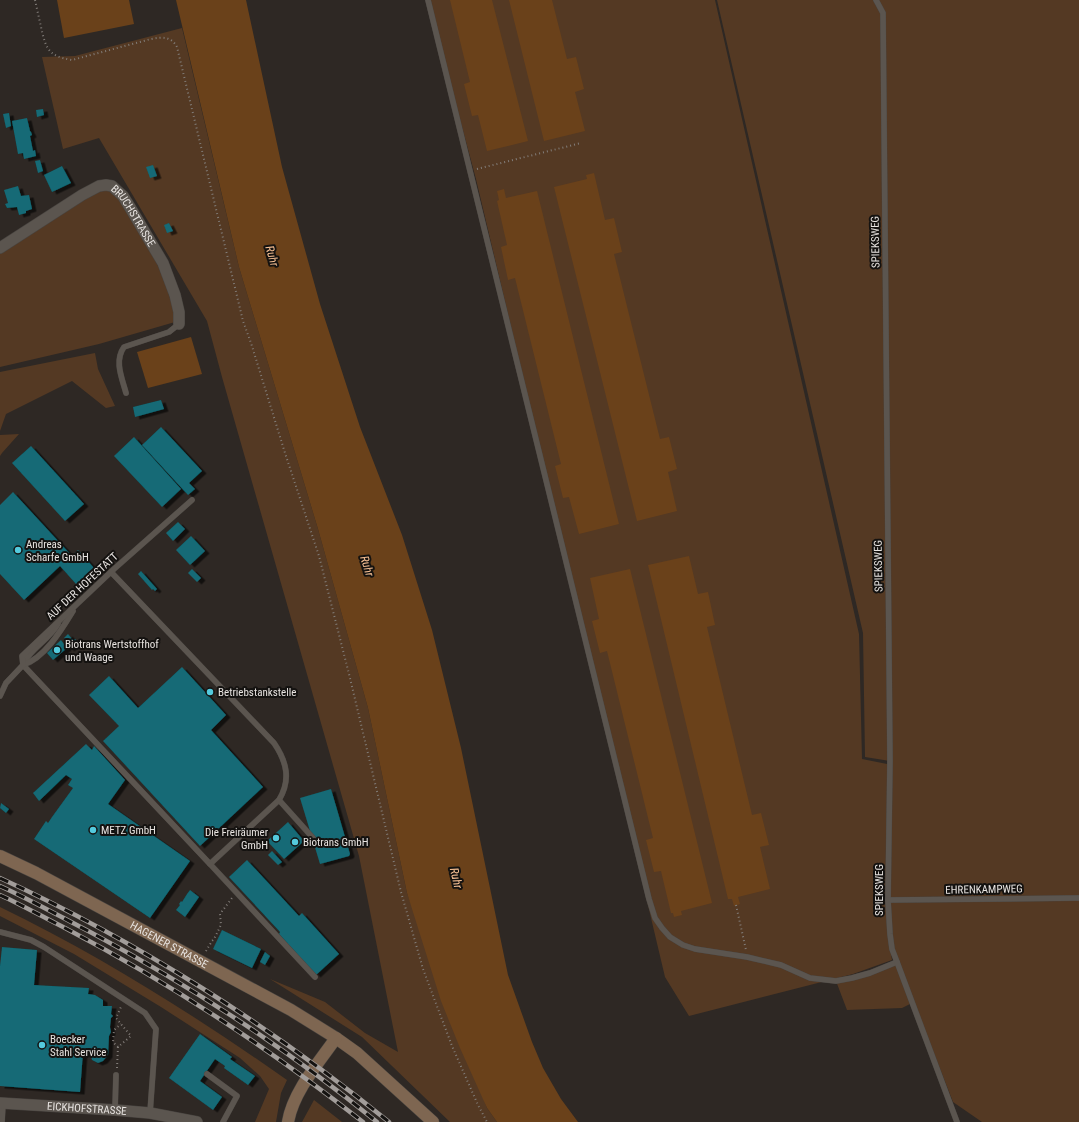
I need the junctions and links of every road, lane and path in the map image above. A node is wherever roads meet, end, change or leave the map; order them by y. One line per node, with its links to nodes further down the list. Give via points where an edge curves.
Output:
1 (35, 0): 43 (path, via 46,46 62,58 72,60 162,37 173,41 177,47 243,321 319,556 401,892 418,951 452,1046)
2 (428, 0): 5 (lane)
3 (876, 0): 22 (lane, SPIEKSWEG, via 883,13 890,761)
4 (581, 143): 5 (path)
5 (470, 171): 26 (lane, via 649,899 656,918 670,937 682,945)
6 (0, 248): 7 (street, BRUCHSTRASSE, via 82,195 99,186 112,186 132,209 163,263 175,294)
7 (179, 324): 8 (lane, via 169,332 124,347 119,368)
8 (126, 393)
9 (192, 500): 10 (lane, AUF DER HOFESTATT)
10 (111, 572): 11 (lane, AUF DER HOFESTATT); 16 (lane, via 274,743 282,755 286,768 284,791)
11 (78, 603): 12 (lane, AUF DER HOFESTATT); 13 (lane)
12 (60, 620): 13 (lane); 14 (lane, AUF DER HOFESTATT, via 22,656)
13 (55, 635): 14 (lane, via 30,654); 14 (lane, via 35,659)
14 (23, 665): 15 (lane, AUF DER HOFESTATT, via 6,683); 19 (lane)
15 (0, 696)
16 (279, 800): 17 (lane); 19 (lane)
17 (313, 838)
18 (0, 856): 31 (main road, HAGENER STRASSE, via 291,1010)
19 (210, 864): 20 (lane)
20 (236, 892): 25 (path, via 220,914 220,925); 28 (lane)
21 (1079, 898): 22 (lane, EHRENKAMPWEG)
22 (888, 900): 27 (lane, SPIEKSWEG, via 892,949)
23 (736, 905): 26 (path)
24 (0, 932): 29 (lane, via 31,940)
25 (208, 948)
26 (747, 957): 27 (lane, via 781,965 810,978 836,981 870,973)
27 (897, 962): 44 (lane, SPIEKSWEG)
28 (315, 978)
29 (125, 1000): 30 (path, via 116,1018); 37 (lane, via 145,1013 156,1029)
30 (121, 1024): 32 (path, via 114,1030 114,1042); 32 (path, via 131,1036)
31 (336, 1038): 41 (main road, via 296,1099); 42 (main road, HAGENER STRASSE, via 357,1053)
32 (118, 1047): 34 (path)
33 (207, 1074): 40 (lane, via 237,1096)
34 (116, 1075): 36 (lane)
35 (2, 1103): 36 (street, EICKHOFSTRASSE); 38 (lane)
36 (115, 1110): 37 (street, EICKHOFSTRASSE)
37 (150, 1113): 39 (street, EICKHOFSTRASSE)
38 (2, 1122)
39 (197, 1122)
40 (223, 1122)
41 (288, 1122)
42 (433, 1122)
43 (487, 1122)
44 (957, 1122)

